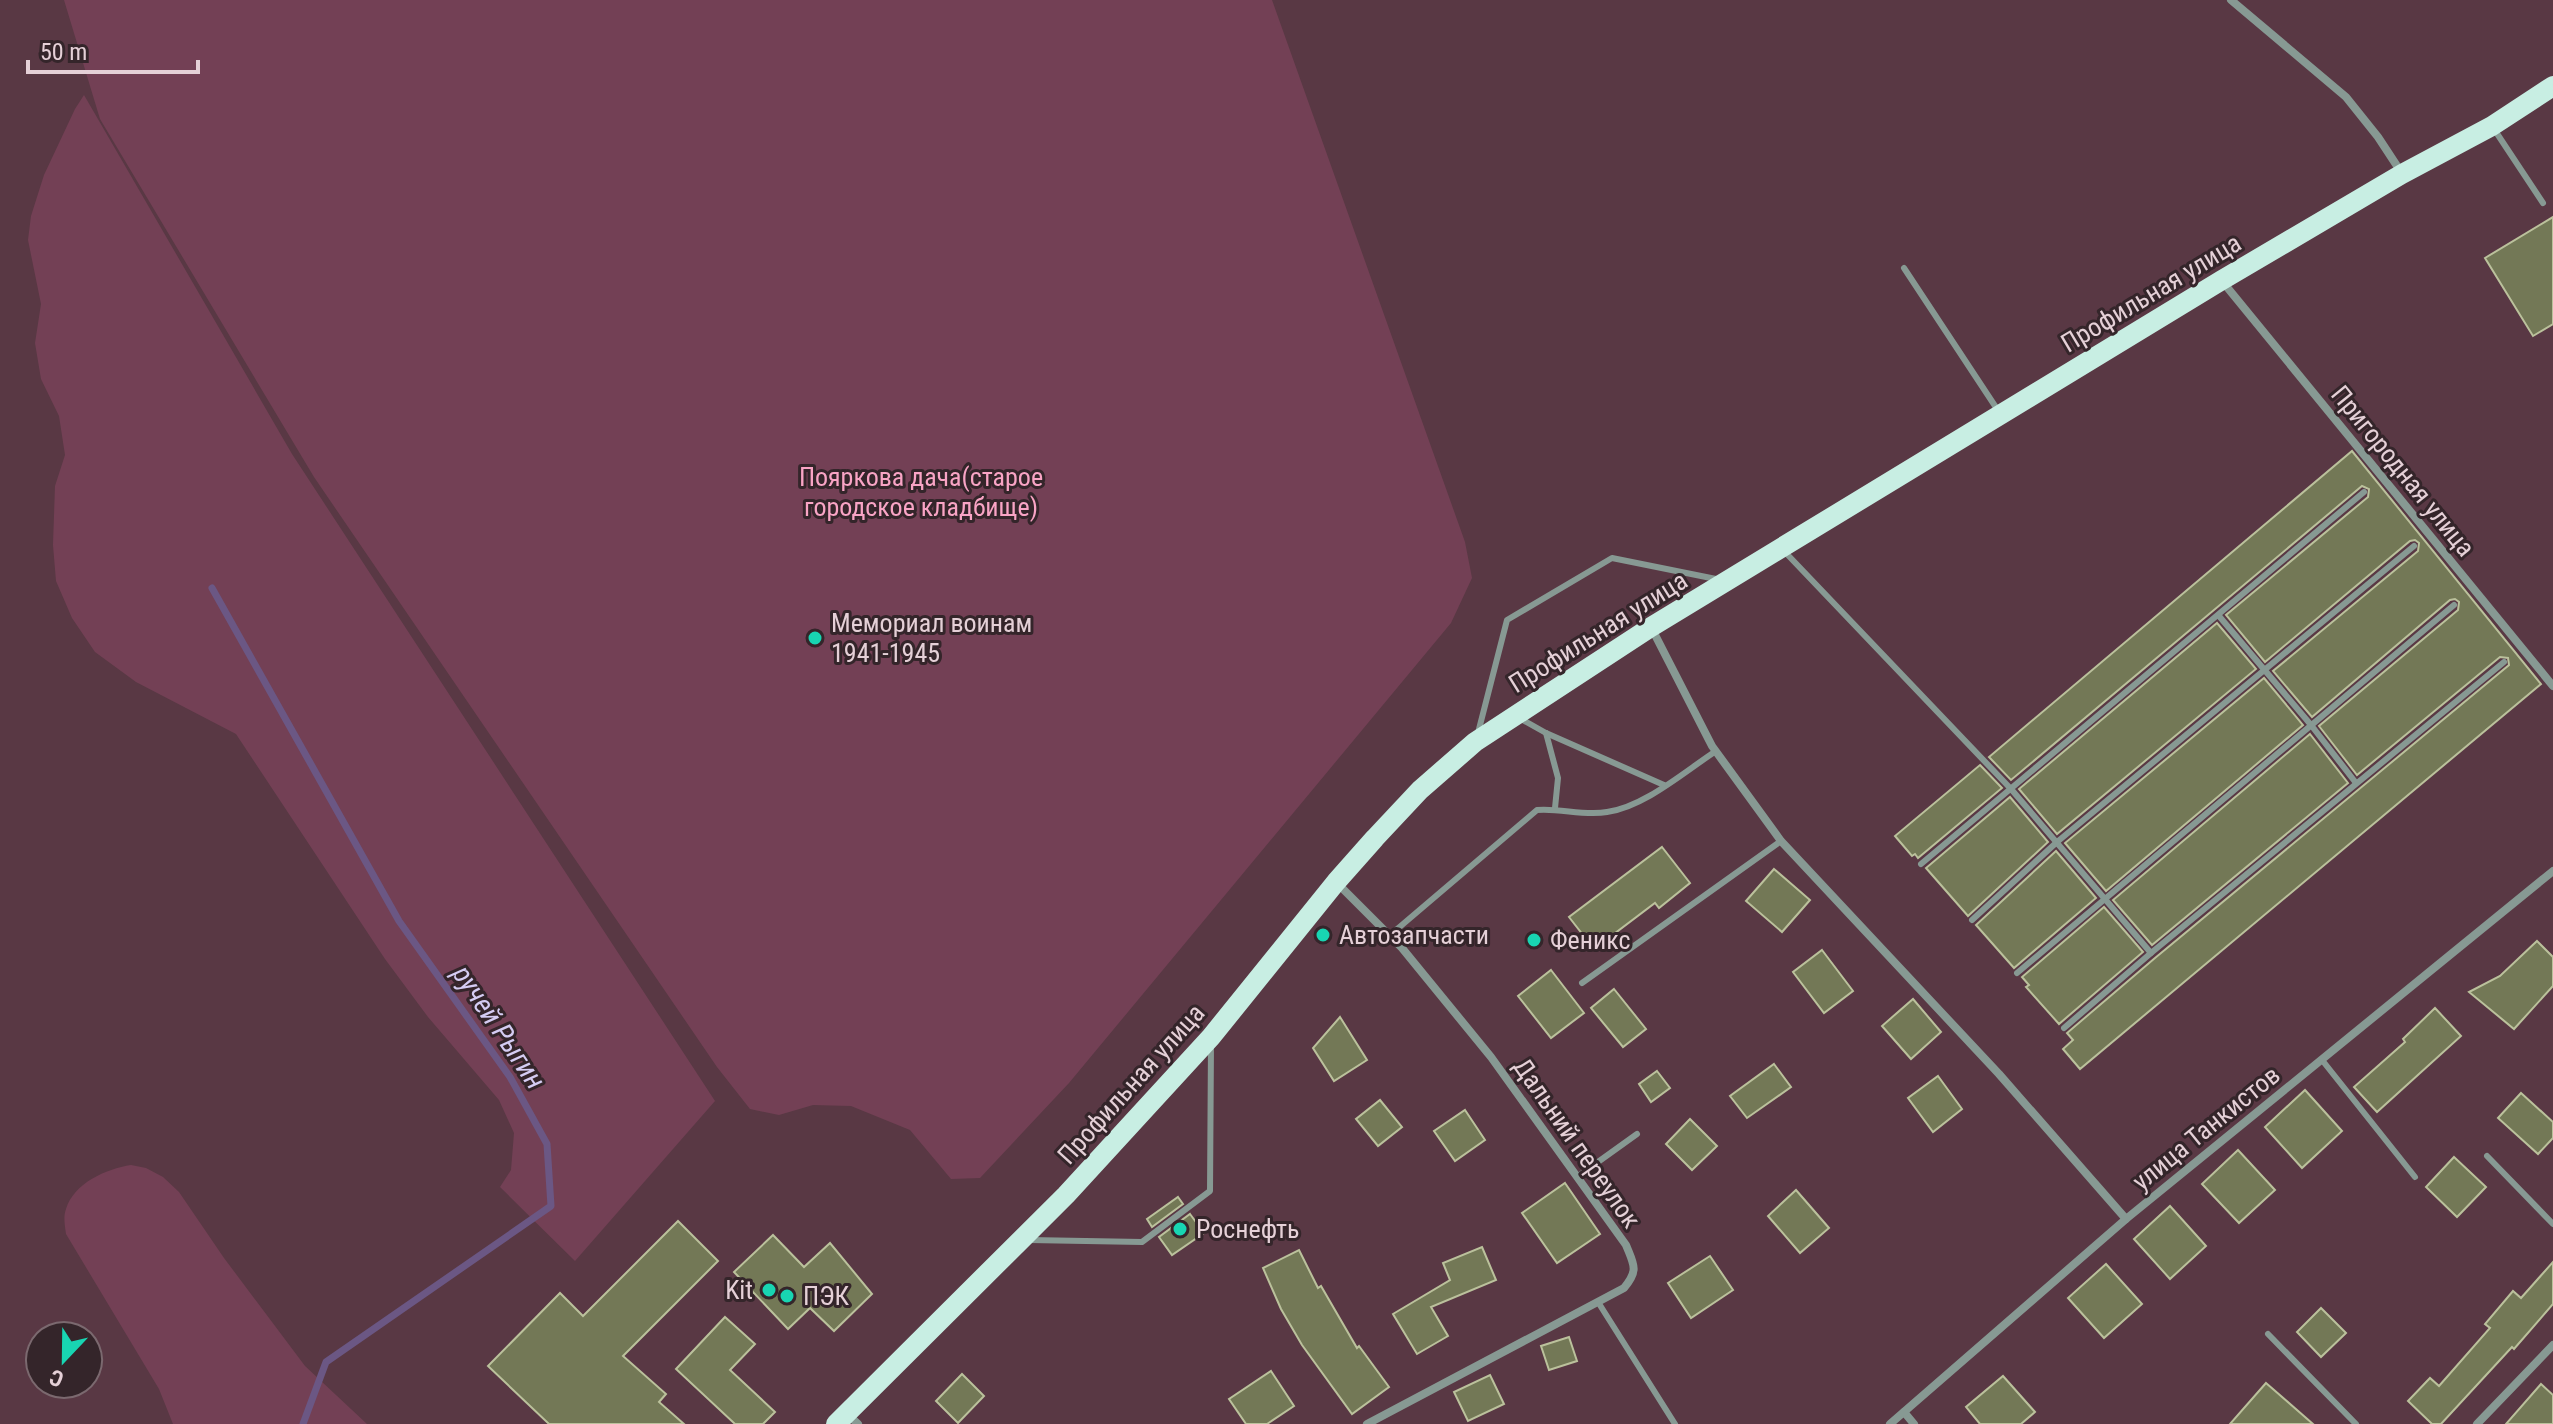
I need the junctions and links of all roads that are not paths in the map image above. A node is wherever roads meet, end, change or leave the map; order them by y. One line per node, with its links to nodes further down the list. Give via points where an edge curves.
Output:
1 (2231, 0): 4 (street, via 2346,97)
2 (2553, 86): 3 (main road, Профильная улица)
3 (2492, 126): 4 (main road, Профильная улица); 5 (lane)
4 (2402, 174): 7 (main road, Профильная улица)
5 (2543, 203)
6 (1904, 268): 8 (lane)
7 (2222, 280): 8 (main road, Профильная улица); 18 (street, Пригородная улица)
8 (2001, 415): 11 (main road, Профильная улица)
9 (2364, 492): 14 (lane)
10 (2414, 546): 17 (lane)
11 (1782, 549): 12 (main road, Профильная улица); 26 (lane)
12 (1728, 581): 15 (main road, Профильная улица); 22 (lane, via 1612,558 1507,620)
13 (2454, 605): 20 (lane)
14 (2219, 616): 17 (lane); 26 (lane)
15 (1651, 627): 19 (main road, Профильная улица); 23 (street)
16 (2504, 662): 24 (lane)
17 (2265, 670): 20 (lane); 29 (lane)
18 (2553, 686)
19 (1514, 715): 21 (lane); 22 (main road, Профильная улица)
20 (2311, 725): 24 (lane); 33 (lane)
21 (1546, 733): 25 (lane); 27 (lane, via 1558,778)
22 (1475, 742): 32 (main road, Профильная улица, via 1420,790)
23 (1716, 751): 25 (lane); 28 (street)
24 (2356, 783): 36 (lane)
25 (1664, 785): 27 (lane, via 1630,807 1604,813)
26 (2011, 789): 29 (lane); 30 (lane)
27 (1555, 808): 35 (lane, via 1537,810)
28 (1781, 841): 38 (lane); 46 (street)
29 (2057, 842): 33 (lane); 34 (lane)
30 (1921, 864)
31 (2553, 871): 41 (street, улица Танкистов)
32 (1336, 882): 35 (street, Дальний переулок); 40 (main road, Профильная улица)
33 (2105, 898): 36 (lane); 37 (lane)
34 (1972, 920)
35 (1389, 936): 44 (street, Дальний переулок, via 1491,1057)
36 (2151, 953): 39 (lane)
37 (2017, 973)
38 (1582, 983)
39 (2064, 1028)
40 (1211, 1037): 48 (main road, Профильная улица); 48 (lane, via 1210,1191 1142,1242)
41 (2322, 1060): 45 (lane); 46 (street, улица Танкистов)
42 (1637, 1134): 44 (lane)
43 (2487, 1156): 47 (lane)
44 (1577, 1177): 49 (street, Дальний переулок, via 1626,1245 1634,1266 1634,1276 1624,1288)
45 (2415, 1177)
46 (2126, 1219): 52 (street, улица Танкистов)
47 (2553, 1224)
48 (1022, 1239): 53 (main road, Профильная улица)
49 (1598, 1302): 54 (street, Дальний переулок); 55 (lane)
50 (2268, 1334): 58 (lane)
51 (2553, 1345): 59 (street)
52 (1904, 1412): 56 (street, улица Танкистов); 57 (street)
53 (846, 1420)
54 (1367, 1424)
55 (1675, 1424)
56 (1890, 1424)
57 (1914, 1424)
58 (2356, 1424)
59 (2477, 1424)

